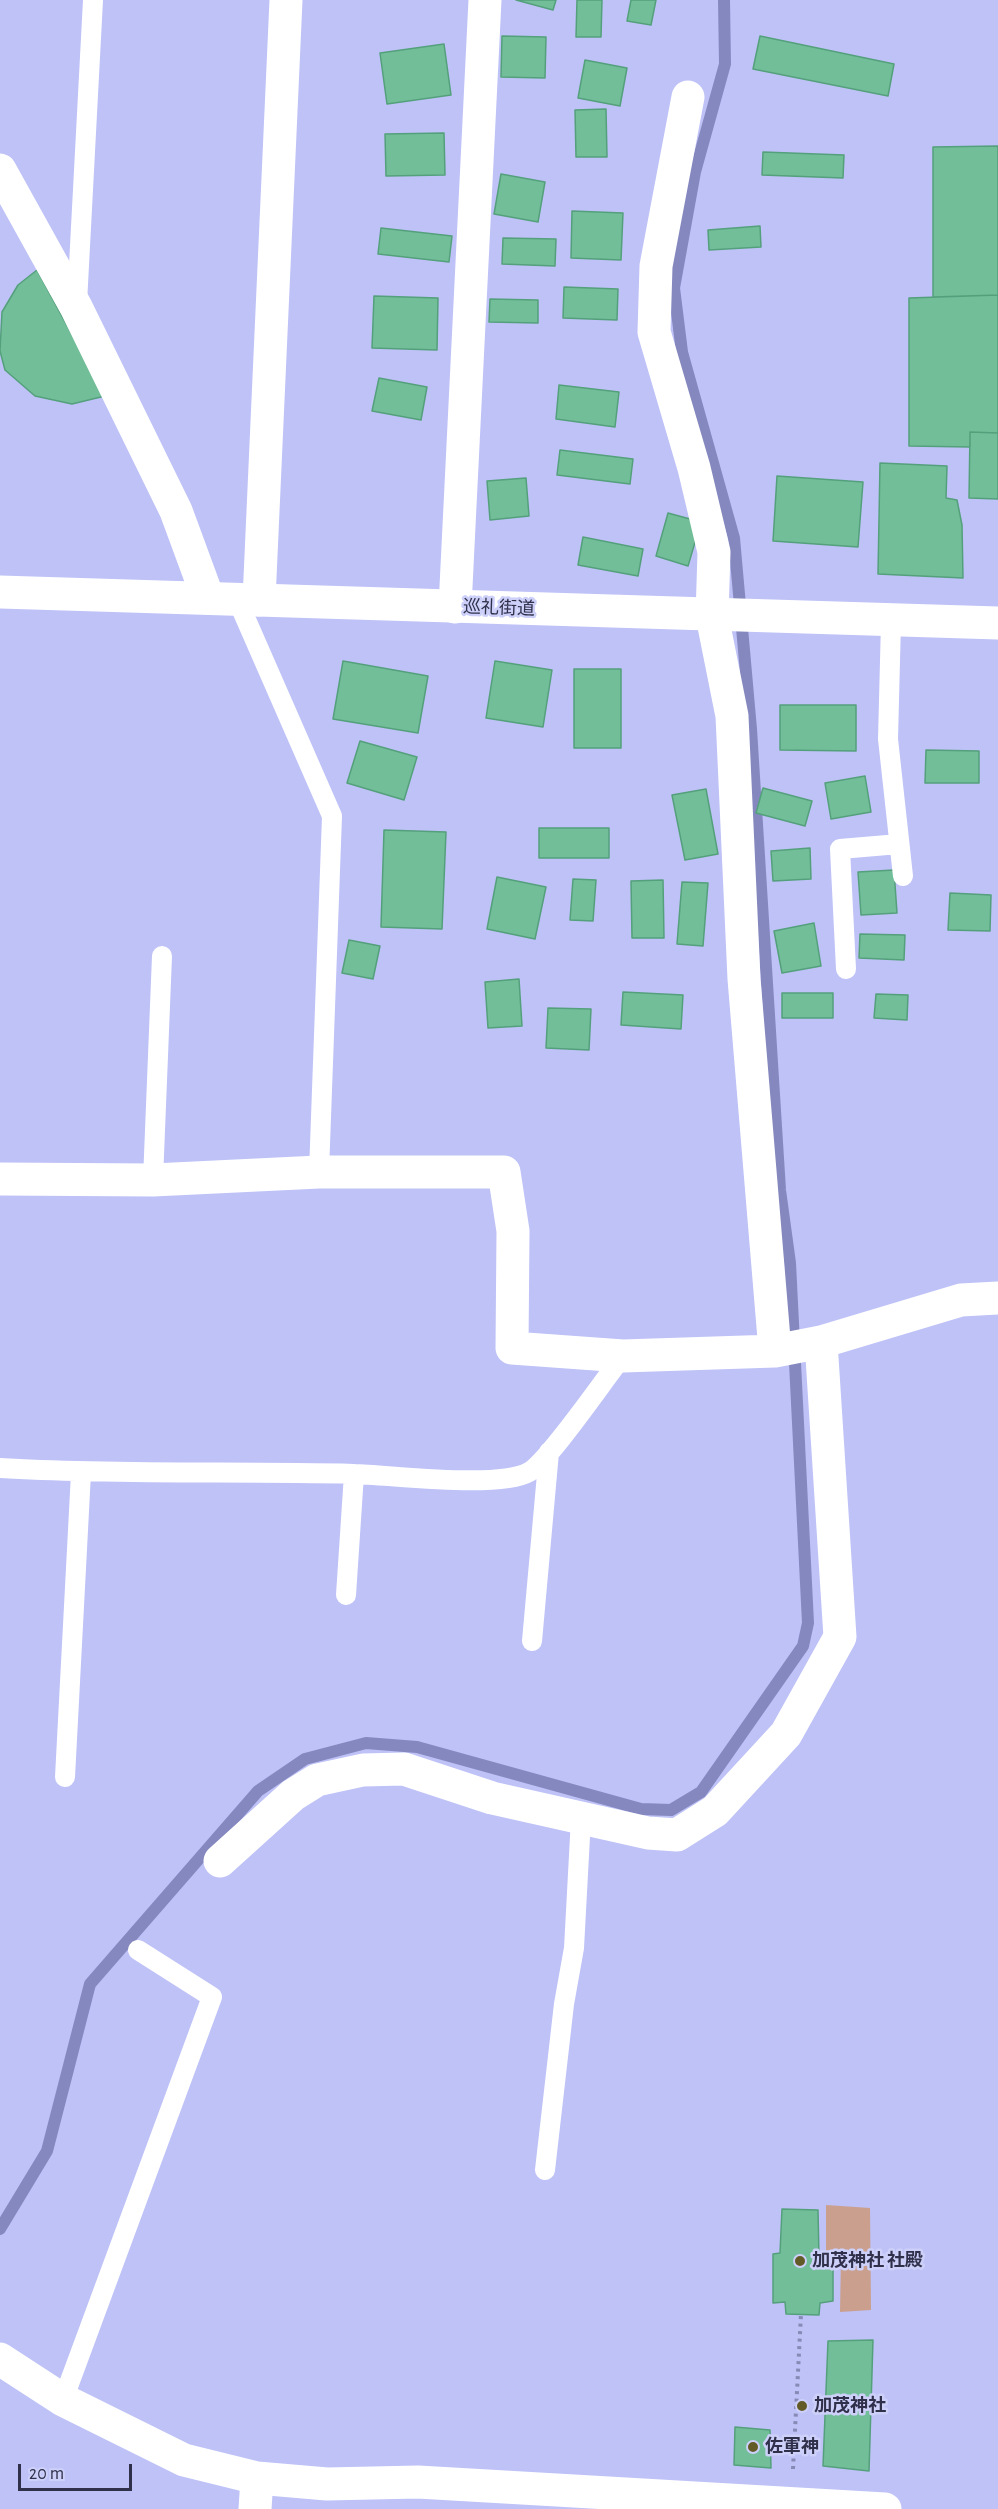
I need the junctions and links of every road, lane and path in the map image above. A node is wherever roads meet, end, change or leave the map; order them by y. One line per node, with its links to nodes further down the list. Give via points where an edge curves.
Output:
1 (93, 0): 6 (lane)
2 (286, 0): 8 (street)
3 (485, 0): 9 (street)
4 (688, 97): 10 (street, via 657,266 654,332 714,552)
5 (0, 170): 6 (street)
6 (76, 307): 8 (street, via 176,511)
7 (0, 592): 8 (street, 巡礼街道)
8 (235, 599): 9 (street, 巡礼街道); 17 (lane, via 332,816)
9 (455, 607): 10 (street, 巡礼街道)
10 (712, 616): 11 (street, 巡礼街道); 22 (street, via 732,716 744,979)
11 (891, 622): 12 (street, 巡礼街道); 13 (lane, via 888,739)
12 (998, 623)
13 (899, 844): 14 (lane); 16 (lane, via 840,849)
14 (903, 876)
15 (162, 956): 19 (lane)
16 (846, 969)
17 (319, 1172): 19 (street); 23 (street, via 504,1172 513,1231 512,1348)
18 (0, 1179): 19 (street)
19 (153, 1180)
20 (998, 1298): 21 (street, via 960,1300)
21 (821, 1342): 22 (street); 31 (street, via 840,1637 786,1734 715,1811 677,1835 648,1833)
22 (775, 1351): 23 (street)
23 (623, 1356): 24 (lane)
24 (549, 1452): 27 (lane, via 530,1472 503,1481); 29 (lane)
25 (0, 1468): 26 (lane)
26 (81, 1473): 27 (lane); 30 (lane)
27 (354, 1474): 28 (lane)
28 (346, 1595)
29 (532, 1641)
30 (65, 1777)
31 (581, 1818): 32 (street, via 492,1798 404,1768 363,1770 317,1780 293,1795); 34 (lane, via 574,1948)
32 (220, 1861)
33 (138, 1950): 37 (lane, via 212,1997)
34 (545, 2170)
35 (801, 2314): 39 (path)
36 (0, 2359): 37 (street)
37 (63, 2400): 38 (street)
38 (256, 2493): 39 (street, via 327,2484 418,2482)
39 (792, 2504): 40 (street)
40 (885, 2509)

